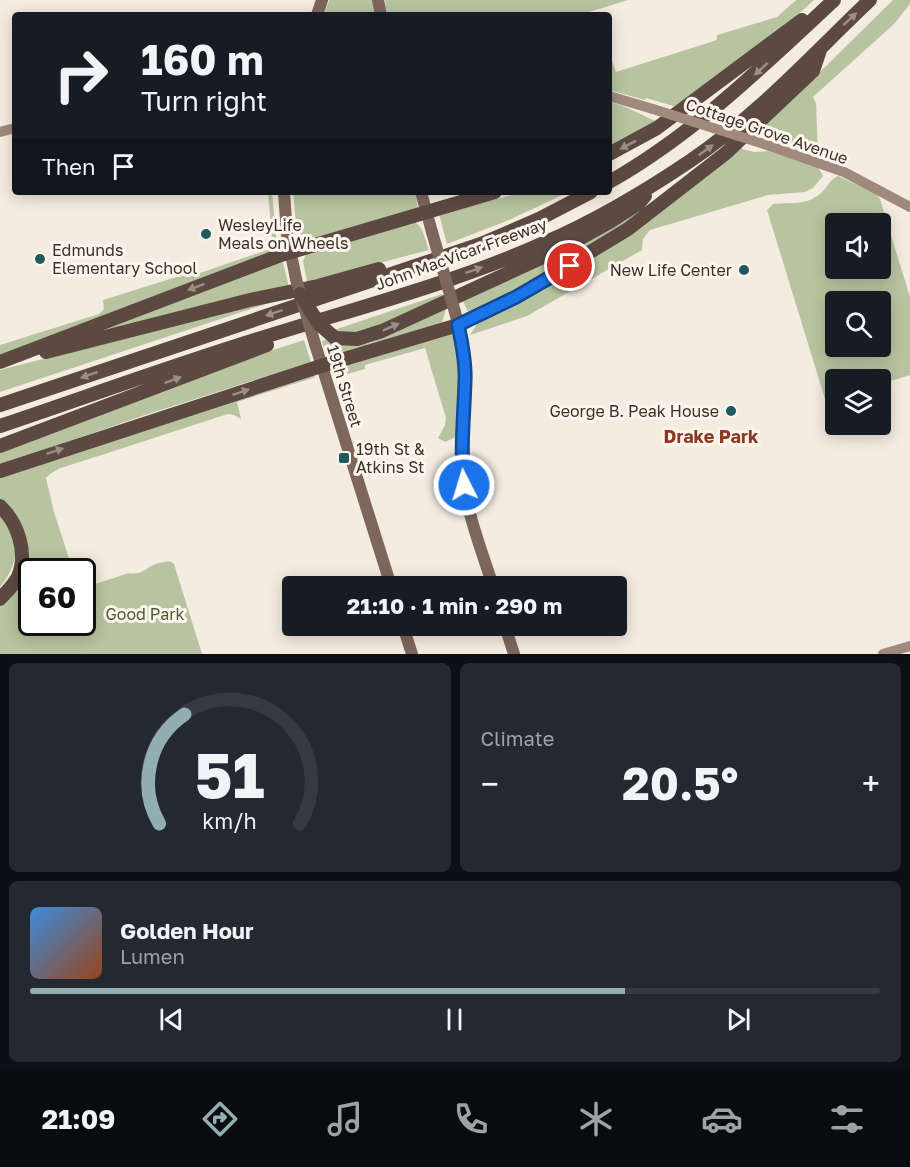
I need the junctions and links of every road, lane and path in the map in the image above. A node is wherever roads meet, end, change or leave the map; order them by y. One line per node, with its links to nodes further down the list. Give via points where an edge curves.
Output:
1 (828, 0): 6 (highway, one-way to 6, via 657,128)
2 (834, 0): 7 (highway, one-way to 7, via 722,103 682,135)
3 (870, 0): 4 (highway, John MacVicar Freeway, one-way to 3)
4 (822, 46): 8 (highway, John MacVicar Freeway, one-way to 4, via 724,137); 19 (highway, via 813,71 756,126 628,229 516,297)
5 (612, 97): 13 (street, Cottage Grove Avenue, bridge, via 844,172)
6 (612, 152)
7 (612, 180)
8 (657, 182): 17 (highway, John MacVicar Freeway, one-way to 8, via 552,240); 18 (highway, one-way to 8, bridge, via 319,324 335,338 357,339 556,251 639,203)
9 (284, 195): 15 (main road, 19th Street)
10 (422, 195): 14 (main road)
11 (485, 195): 14 (highway)
12 (585, 195): 16 (highway, John MacVicar Freeway, via 481,244)
13 (910, 207)
14 (426, 212): 15 (highway); 19 (main road, bridge)
15 (290, 252): 18 (main road, 19th Street, bridge); 20 (highway, one-way to 20)
16 (429, 261): 20 (highway, via 383,267); 22 (highway, John MacVicar Freeway, one-way to 22)
17 (418, 289): 23 (highway, John MacVicar Freeway); 24 (highway, one-way to 17)
18 (300, 294): 21 (main road, 19th Street, bridge)
19 (457, 319): 21 (highway); 28 (main road, via 465,379 462,472)
20 (0, 363)
21 (321, 366): 25 (highway, one-way to 21); 27 (main road, 19th Street)
22 (0, 405)
23 (0, 426)
24 (0, 446)
25 (0, 471)
26 (0, 507): 29 (highway, via 12,522 21,547 20,569)
27 (388, 576)
28 (490, 576)
29 (2, 595)
30 (406, 636): 33 (main road)
31 (508, 636): 34 (main road)
32 (910, 646): 35 (street)
33 (412, 654)
34 (514, 654)
35 (883, 654)

